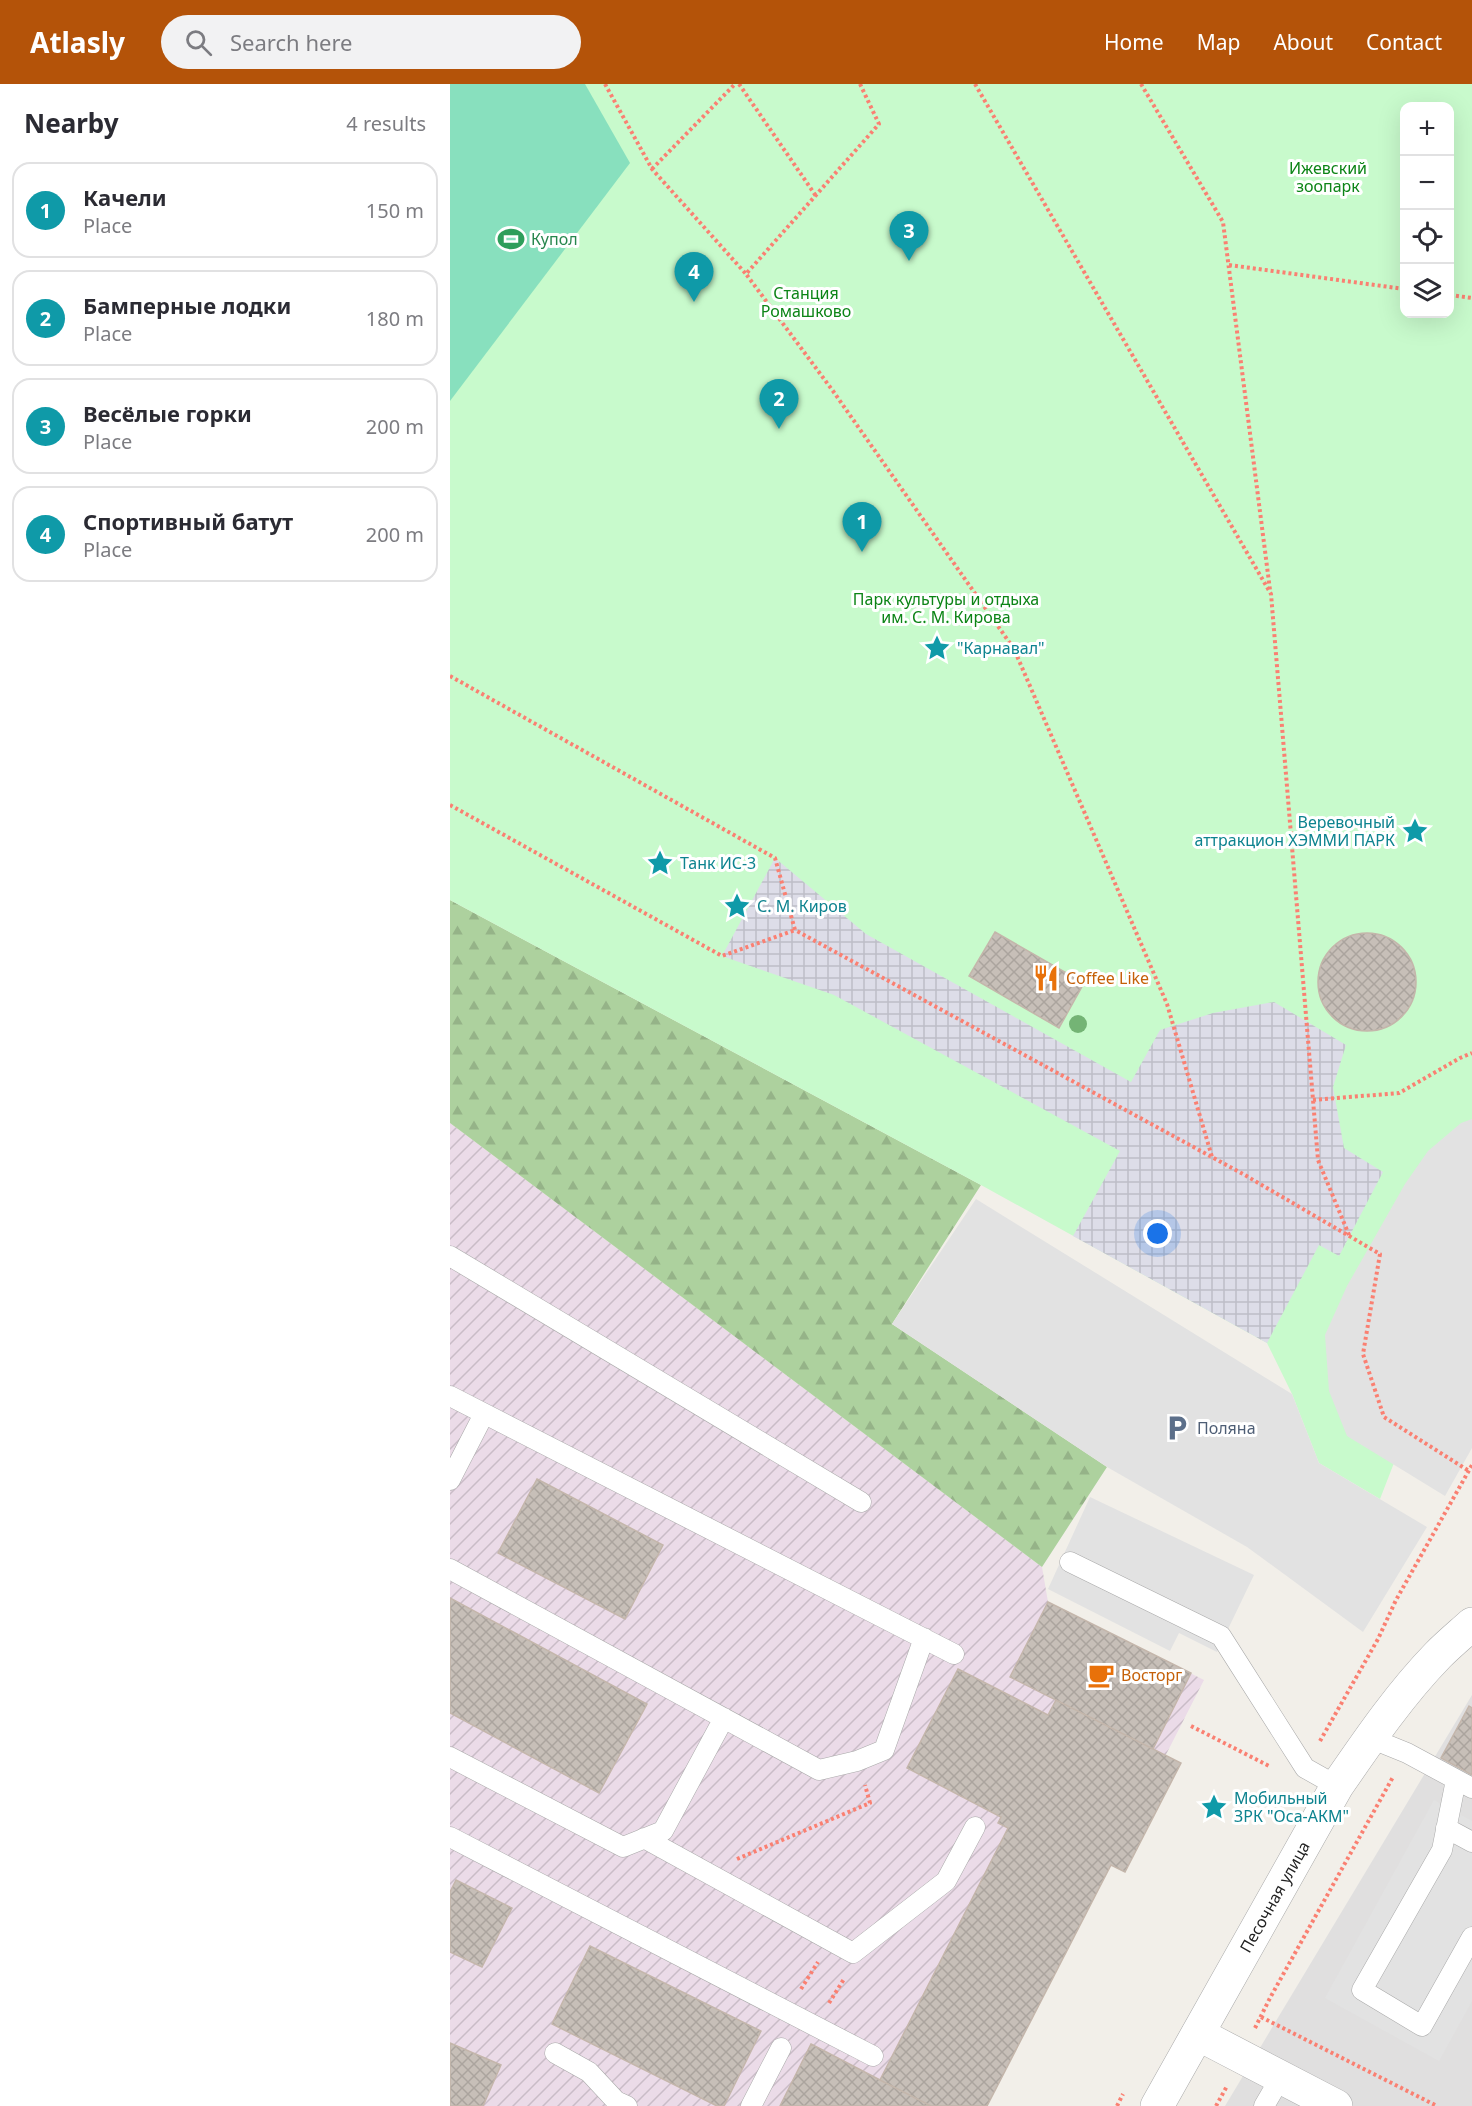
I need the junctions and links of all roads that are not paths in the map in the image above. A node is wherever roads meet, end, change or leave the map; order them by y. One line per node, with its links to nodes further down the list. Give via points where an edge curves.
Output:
1 (450, 1256): 5 (lane)
2 (450, 1396): 3 (lane)
3 (484, 1414): 4 (lane); 10 (lane)
4 (450, 1480)
5 (861, 1502)
6 (1070, 1562): 16 (lane, via 1221,1636 1305,1768)
7 (450, 1569): 12 (lane)
8 (1472, 1604): 9 (street, Песочная улица)
9 (1467, 1628): 13 (street, Песочная улица, via 1418,1677)
10 (924, 1638): 11 (lane); 12 (lane, via 884,1750 857,1761 819,1770)
11 (954, 1654)
12 (724, 1718): 20 (lane, via 663,1831)
13 (1370, 1738): 15 (lane); 16 (street, Песочная улица)
14 (450, 1757): 20 (lane, via 623,1846)
15 (1464, 1784): 18 (lane)
16 (1337, 1786): 23 (street, Песочная улица)
17 (975, 1827): 20 (lane, via 946,1881 853,1953)
18 (1446, 1828): 21 (lane); 22 (lane, via 1442,1850 1362,1990 1422,2026)
19 (450, 1837): 26 (lane)
20 (644, 1838)
21 (1472, 1842)
22 (1472, 1936)
23 (1198, 2034): 27 (street); 30 (street, Песочная улица)
24 (782, 2048): 29 (lane)
25 (555, 2053): 28 (lane, via 589,2072 616,2101)
26 (873, 2056)
27 (1281, 2078): 31 (lane); 32 (street)
28 (627, 2106)
29 (751, 2106)
30 (1157, 2106)
31 (1264, 2106)
32 (1336, 2106)

